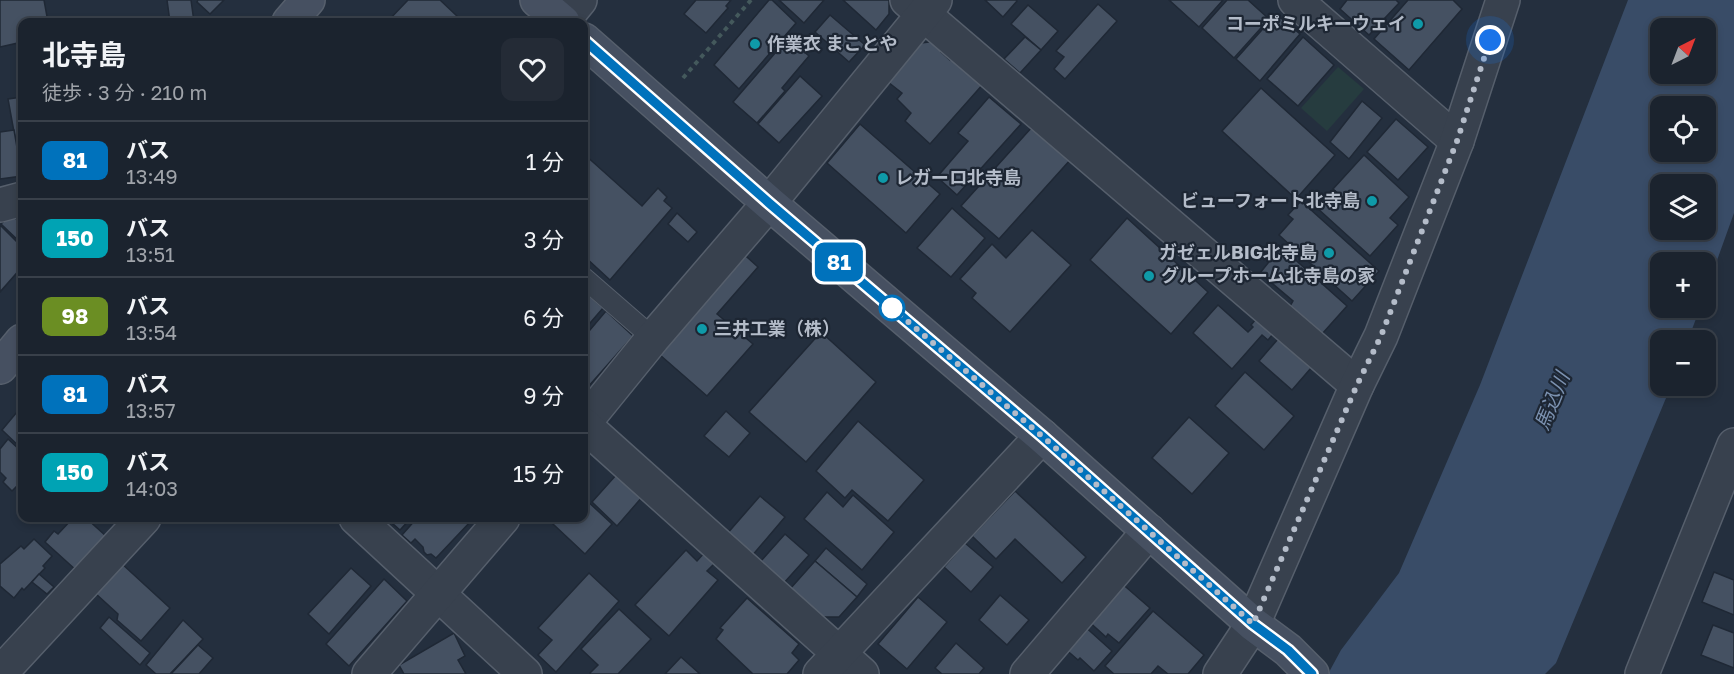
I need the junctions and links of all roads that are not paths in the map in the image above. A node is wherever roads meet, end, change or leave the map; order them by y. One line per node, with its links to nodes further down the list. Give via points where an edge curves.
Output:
1 (308, 0): 6 (street)
2 (537, 0): 7 (street)
3 (1295, 0): 9 (street)
4 (1503, 0): 9 (street)
5 (922, 5): 11 (street); 17 (street)
6 (293, 18)
7 (567, 18)
8 (588, 36): 11 (street)
9 (1457, 141): 17 (street, via 1381,336)
10 (18, 200): 12 (street)
11 (769, 203): 14 (street); 20 (street)
12 (0, 205)
13 (588, 282): 14 (lane)
14 (653, 339): 18 (street)
15 (18, 346): 16 (street)
16 (0, 367)
17 (1357, 385): 27 (street)
18 (588, 419)
19 (588, 428): 29 (street)
20 (1042, 436): 25 (street); 29 (street)
21 (1734, 445): 35 (street)
22 (140, 522): 30 (street)
23 (360, 522): 26 (street)
24 (499, 522): 26 (street)
25 (1149, 531): 27 (street); 33 (street)
26 (437, 593): 31 (street); 32 (street)
27 (1253, 624): 28 (street); 34 (street)
28 (1302, 663)
29 (840, 667)
30 (3, 674)
31 (369, 674)
32 (525, 674)
33 (1027, 674)
34 (1221, 674)
35 (1642, 674)

